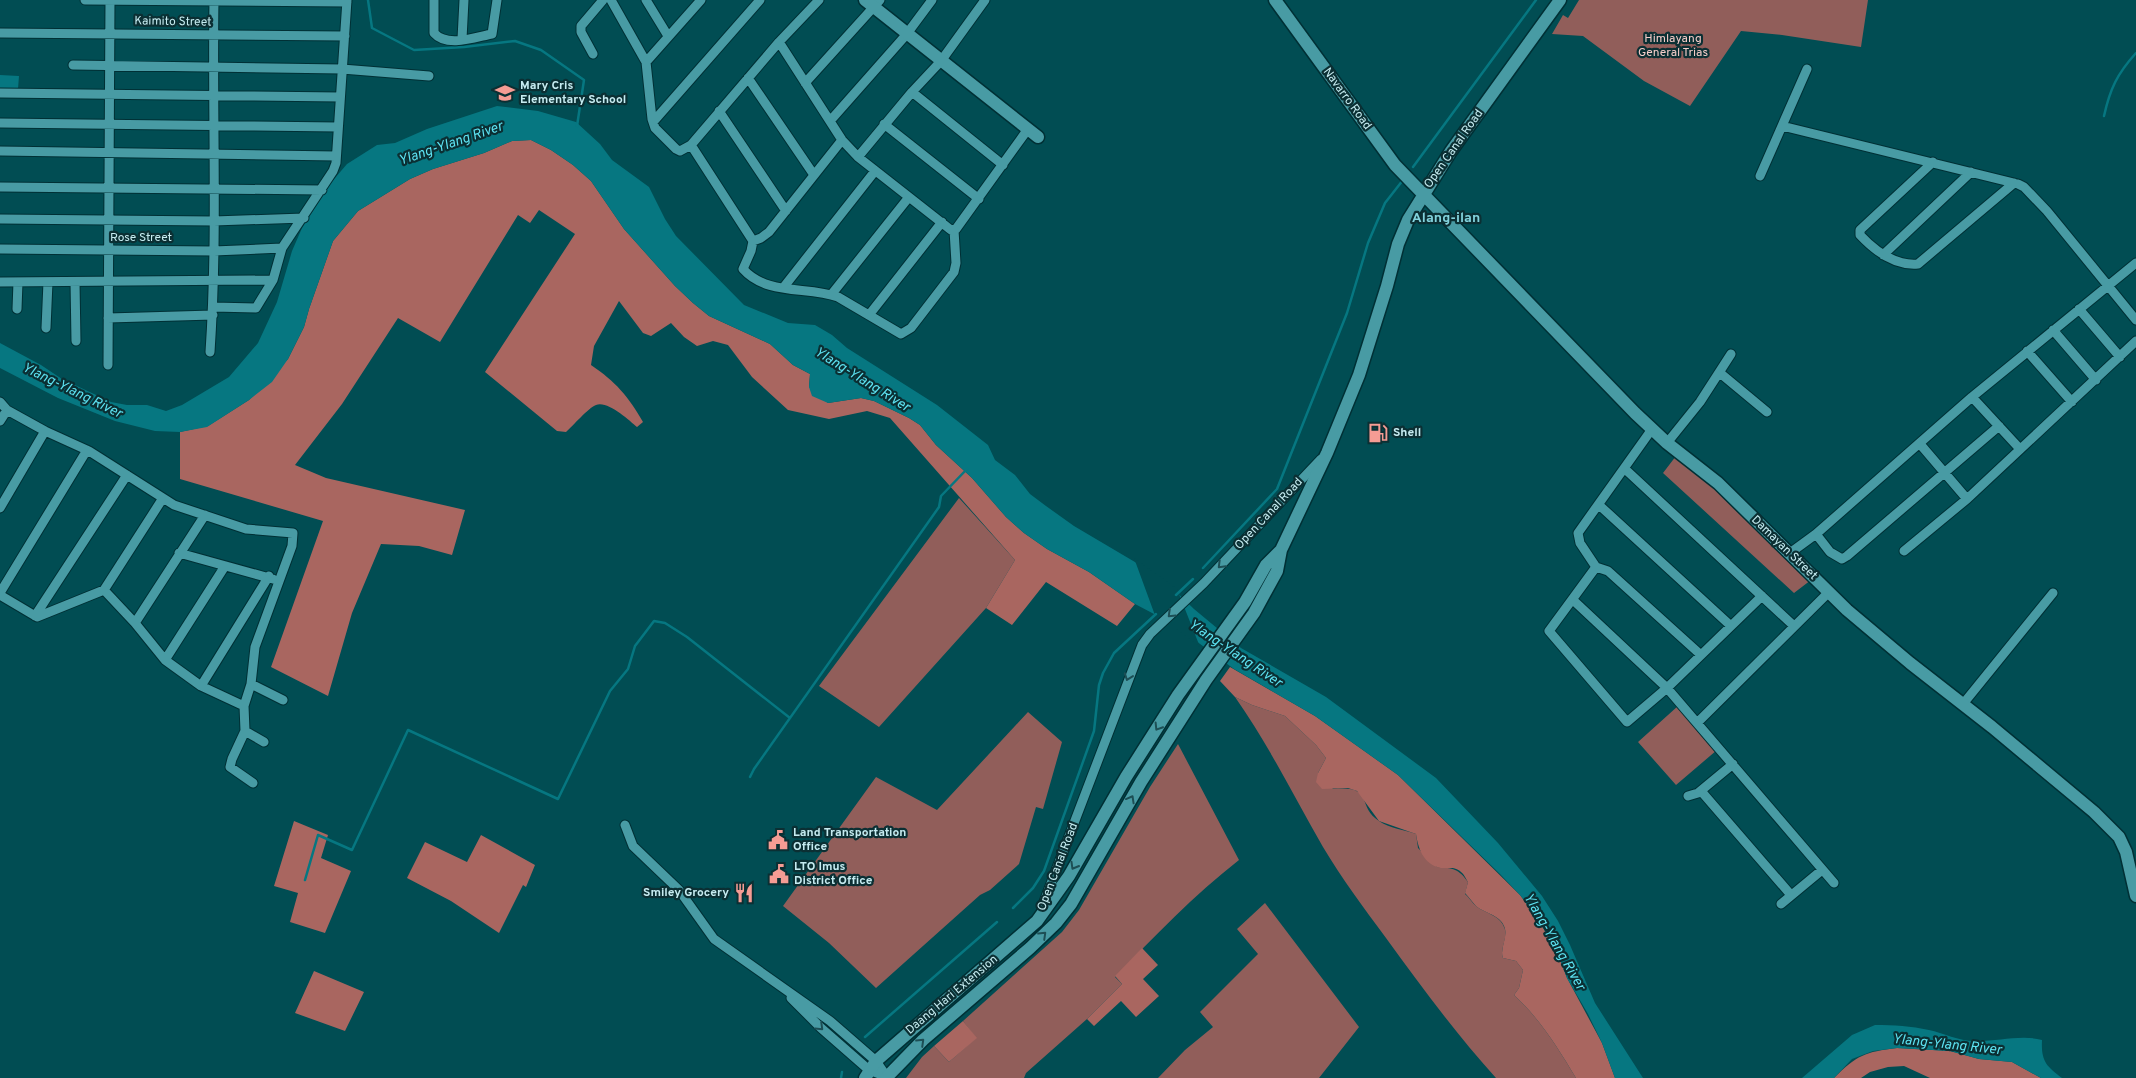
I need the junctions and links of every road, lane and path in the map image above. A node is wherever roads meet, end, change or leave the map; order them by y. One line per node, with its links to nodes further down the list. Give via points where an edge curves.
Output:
1 (84, 0): 2 (street)
2 (110, 0): 3 (street); 20 (street)
3 (214, 0): 17 (street); 22 (street)
4 (434, 0): 25 (street, via 434,33 455,41)
5 (464, 0): 25 (street)
6 (497, 0): 25 (street, via 492,34)
7 (603, 0): 27 (street, via 582,26 581,32)
8 (611, 0): 29 (street)
9 (646, 0): 24 (street)
10 (700, 0): 24 (street)
11 (760, 0): 45 (street)
12 (818, 0): 26 (street)
13 (932, 0): 21 (street)
14 (986, 0): 28 (street)
15 (1275, 0): 71 (main road, Navarro Road, via 1382,149)
16 (1560, 0): 71 (main road, Open Canal Road)
17 (347, 1): 23 (street)
18 (873, 3): 21 (main road); 37 (street)
19 (0, 33): 20 (street, Kaimito Street)
20 (110, 33): 22 (street, Kaimito Street); 31 (street)
21 (906, 35): 28 (main road); 44 (street)
22 (214, 36): 23 (street, Kaimito Street); 32 (street)
23 (345, 36): 33 (street)
24 (668, 36): 29 (street)
25 (462, 39)
26 (779, 42): 36 (street); 37 (street)
27 (593, 54)
28 (941, 61): 38 (street); 52 (main road)
29 (646, 62): 45 (street)
30 (73, 65): 31 (street)
31 (111, 66): 32 (street); 40 (street)
32 (213, 67): 33 (street); 41 (street)
33 (342, 69): 35 (street); 42 (street)
34 (1807, 69): 50 (street)
35 (429, 76)
36 (748, 78): 43 (street); 64 (street)
37 (805, 83): 44 (street)
38 (912, 92): 48 (street); 61 (street)
39 (0, 93): 40 (street)
40 (110, 95): 41 (street); 47 (street)
41 (213, 97): 42 (street); 49 (street)
42 (340, 97): 51 (street)
43 (719, 111): 54 (street); 74 (street)
44 (830, 121): 53 (street)
45 (653, 122): 54 (street, via 676,149)
46 (0, 123): 47 (street)
47 (109, 124): 49 (street); 56 (street)
48 (884, 124): 59 (street); 73 (street)
49 (214, 125): 51 (street); 57 (street)
50 (1782, 126): 60 (street); 65 (street)
51 (338, 127): 58 (street)
52 (1033, 133): 61 (street)
53 (842, 140): 59 (street); 64 (street)
54 (691, 145): 81 (street)
55 (0, 151): 56 (street)
56 (109, 152): 57 (street); 68 (street)
57 (213, 155): 58 (street); 69 (street)
58 (336, 156): 70 (street, via 333,172)
59 (858, 157): 62 (street)
60 (1932, 162): 63 (street); 86 (street, via 1860,230 1860,235 1875,252)
61 (1003, 165): 73 (street)
62 (876, 171): 72 (street); 96 (street)
63 (1972, 172): 66 (street); 86 (street)
64 (814, 175): 74 (street)
65 (1760, 176)
66 (2014, 183): 86 (street, via 1918,264); 95 (street, via 2024,187 2047,211)
67 (0, 187): 68 (street)
68 (109, 190): 69 (street); 77 (street)
69 (215, 190): 70 (street); 78 (street)
70 (322, 190): 75 (street)
71 (1423, 194): 122 (main road, Damayan Street); 128 (main road, Open Canal Road, via 1402,232 1359,375)
72 (909, 197): 79 (street); 97 (street)
73 (979, 199): 80 (street)
74 (786, 211): 81 (street, via 769,232)
75 (304, 218): 78 (street); 83 (street)
76 (0, 219): 77 (street)
77 (109, 221): 78 (street); 84 (street)
78 (214, 221): 85 (street)
79 (942, 222): 80 (street); 101 (street)
80 (954, 230): 101 (street, via 954,272 910,328 901,334)
81 (753, 241): 96 (street, via 743,269 760,284)
82 (0, 248): 84 (street, Rose Street)
83 (282, 248): 85 (street, Rose Street); 89 (street)
84 (108, 250): 85 (street, Rose Street); 90 (street)
85 (214, 251): 88 (street)
86 (1883, 255)
87 (2135, 267): 95 (street)
88 (212, 280): 89 (street); 90 (street); 100 (street)
89 (273, 280): 100 (street, via 256,308)
90 (109, 281): 94 (street); 102 (street)
91 (0, 282): 92 (street)
92 (18, 282): 93 (street); 99 (street)
93 (48, 282): 94 (street); 104 (street)
94 (75, 282): 106 (street)
95 (2108, 286): 98 (street); 103 (street)
96 (782, 288): 97 (street)
97 (832, 295): 101 (street)
98 (2079, 308): 105 (street); 111 (street)
99 (17, 309)
100 (212, 311): 102 (street); 109 (street)
101 (869, 315)
102 (108, 318): 112 (street)
103 (2136, 320)
104 (46, 328)
105 (2053, 330): 108 (street); 114 (street)
106 (76, 341)
107 (2136, 341): 111 (street)
108 (2027, 351): 115 (street); 117 (street)
109 (210, 352)
110 (1730, 354): 113 (street)
111 (2120, 357): 114 (street)
112 (108, 365)
113 (1720, 373): 119 (street); 124 (street, via 1691,415)
114 (2096, 380): 117 (street)
115 (1972, 397): 121 (street); 125 (street)
116 (0, 402): 118 (street)
117 (2072, 402): 126 (street)
118 (7, 410): 120 (street); 123 (street)
119 (1768, 412)
120 (0, 421)
121 (1999, 426): 126 (street); 130 (street)
122 (1652, 429): 124 (main road, Damayan Street); 129 (street)
123 (45, 431): 127 (street); 135 (street)
124 (1667, 442): 141 (main road, Damayan Street, via 1718,483)
125 (1920, 444): 130 (street); 137 (street)
126 (2020, 449): 133 (street)
127 (87, 450): 131 (street); 149 (street)
128 (1327, 453): 138 (main road, Open Canal Road); 177 (street, Open Canal Road, one-way to 177, via 1142,645)
129 (1625, 469): 134 (street); 150 (street)
130 (1944, 474): 133 (street); 137 (street, via 1842,559 1830,552)
131 (127, 475): 132 (street); 152 (street)
132 (163, 498): 136 (street); 146 (street)
133 (1967, 499): 139 (street)
134 (1599, 505): 143 (street, via 1578,533 1580,543); 154 (street)
135 (0, 508)
136 (205, 515): 140 (street); 145 (street, via 246,528 293,533 292,546)
137 (1816, 534): 141 (street)
138 (1281, 550): 177 (main road, Open Canal Road, one-way to 177, via 1266,565 1245,602 1194,672 1122,784 1069,876); 179 (main road, Open Canal Road, one-way to 138, via 923,1040 1030,948 1071,904 1140,782 1263,598 1277,571)
139 (1904, 551)
140 (179, 553): 142 (street); 153 (street)
141 (1790, 553): 147 (main road, Damayan Street)
142 (225, 566): 144 (street); 157 (street)
143 (1596, 568): 151 (street); 156 (street, via 1608,571)
144 (269, 576): 145 (street); 159 (street)
145 (279, 583): 158 (street, via 255,647)
146 (104, 590): 152 (street); 153 (street)
147 (1829, 592): 155 (street); 162 (main road, Damayan Street, via 1910,663)
148 (2053, 593): 162 (street)
149 (0, 594): 152 (street)
150 (1762, 596): 154 (street); 155 (street)
151 (1573, 600): 160 (street); 160 (street, via 1549,631 1628,722)
152 (35, 616)
153 (135, 623): 157 (street)
154 (1731, 626): 156 (street)
155 (1794, 626): 164 (street)
156 (1702, 655): 160 (street)
157 (165, 660): 159 (street)
158 (250, 684): 161 (street); 163 (street)
159 (201, 686): 163 (street)
160 (1667, 688): 164 (street)
161 (283, 700)
162 (1963, 704): 175 (main road, Damayan Street, via 2094,812 2119,837 2126,852)
163 (244, 706): 165 (street)
164 (1697, 723): 167 (street)
165 (245, 731): 166 (street); 168 (street, via 230,767)
166 (264, 742)
167 (1732, 764): 169 (street); 172 (street)
168 (253, 783)
169 (1701, 791): 170 (street); 174 (street)
170 (1688, 796)
171 (625, 825): 178 (street, via 633,846 679,890 714,939 773,980 821,1028)
172 (1822, 870): 173 (street); 174 (street)
173 (1834, 883)
174 (1791, 895): 176 (street)
175 (2136, 896)
176 (1781, 904)
177 (1037, 921): 178 (main road, Daang Hari Extension)
178 (870, 1070): 179 (street)
179 (886, 1077)

